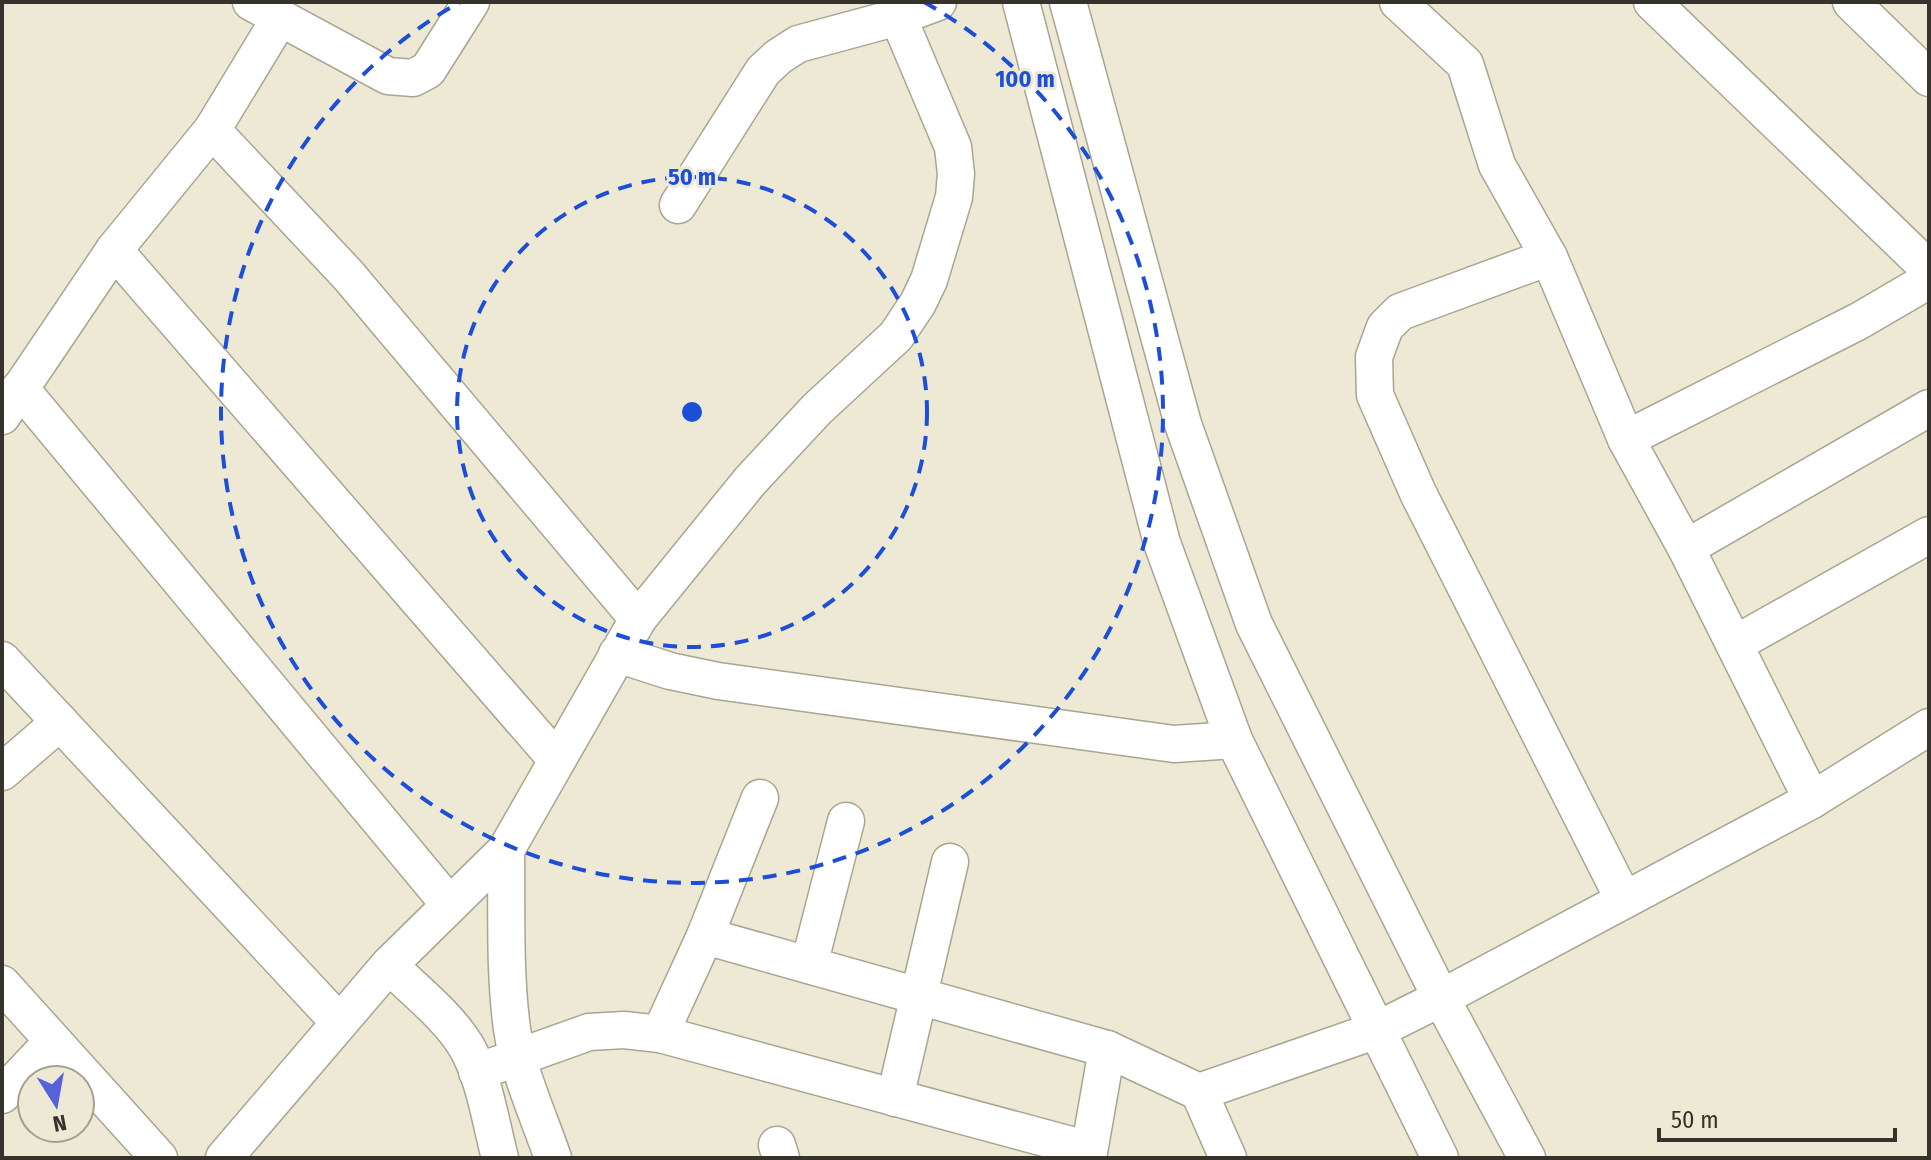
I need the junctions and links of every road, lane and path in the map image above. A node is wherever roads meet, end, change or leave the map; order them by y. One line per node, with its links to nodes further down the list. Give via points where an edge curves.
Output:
1 (471, 2): 8 (street, via 428,70 413,78 388,76)
2 (938, 2): 9 (street)
3 (1021, 2): 28 (street, via 1162,543)
4 (1068, 2): 43 (street, via 1183,424 1254,624)
5 (1398, 2): 14 (street, via 1465,64 1497,165)
6 (1652, 2): 15 (street)
7 (1851, 2): 10 (street)
8 (266, 10): 11 (street)
9 (898, 17): 12 (street, via 798,44 778,57 763,71); 22 (street, via 953,147 954,197 929,280 896,336 750,481)
10 (1929, 78)
11 (212, 130): 13 (street); 22 (street, via 348,275)
12 (678, 205)
13 (114, 250): 17 (street); 29 (street)
14 (1549, 257): 19 (street); 36 (street, via 1400,312 1385,327 1374,357 1375,395 1418,493)
15 (1929, 269)
16 (1929, 280): 19 (street)
17 (11, 402): 37 (street)
18 (1929, 408): 21 (street)
19 (1626, 439): 21 (street)
20 (1929, 535): 23 (street)
21 (1686, 548): 23 (street)
22 (638, 619): 24 (street)
23 (1735, 644): 32 (street)
24 (617, 654): 28 (street, via 718,681 1174,744); 29 (street)
25 (2, 660): 26 (street)
26 (60, 722): 30 (street); 44 (street)
27 (1929, 727): 32 (street)
28 (1234, 740): 45 (street)
29 (557, 760): 34 (street)
30 (2, 772)
31 (760, 798): 38 (street)
32 (1812, 800): 36 (street)
33 (846, 821): 40 (street)
34 (506, 850): 37 (street); 49 (street, via 509,986)
35 (950, 862): 42 (street)
36 (1624, 900): 43 (street)
37 (449, 904): 39 (street)
38 (705, 936): 40 (street); 46 (street)
39 (389, 965): 44 (street); 50 (street, via 453,1028)
40 (809, 965): 42 (street)
41 (2, 984): 47 (street)
42 (920, 996): 48 (street); 53 (street)
43 (1441, 998): 45 (street); 61 (street)
44 (338, 1021): 56 (street)
45 (1377, 1030): 51 (street); 60 (street)
46 (660, 1034): 49 (street, via 589,1032); 53 (street)
47 (53, 1041): 52 (street); 55 (street)
48 (1107, 1049): 51 (street); 54 (street)
49 (518, 1056): 50 (street); 58 (street)
50 (477, 1072): 57 (street)
51 (1199, 1092): 59 (street)
52 (2, 1095)
53 (895, 1098): 54 (street)
54 (1088, 1154)
55 (159, 1158)
56 (224, 1158)
57 (500, 1158)
58 (553, 1158)
59 (1228, 1158)
60 (1440, 1158)
61 (1527, 1158)

